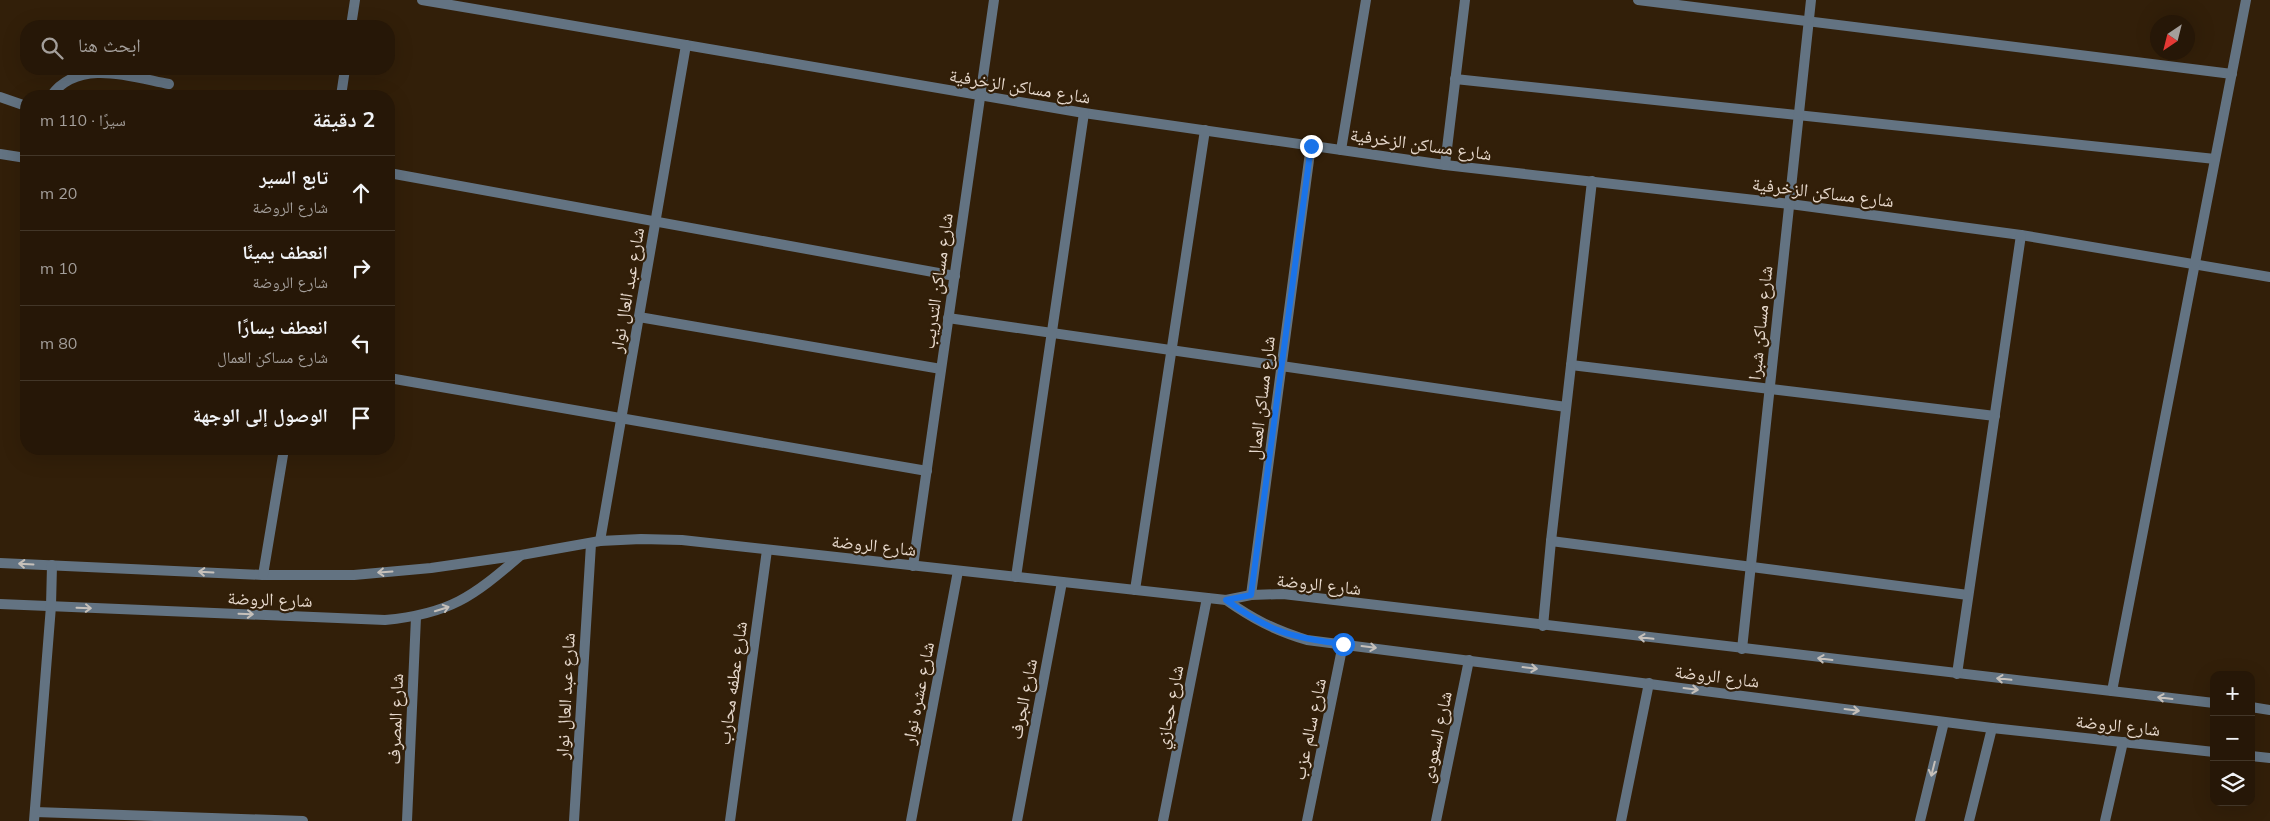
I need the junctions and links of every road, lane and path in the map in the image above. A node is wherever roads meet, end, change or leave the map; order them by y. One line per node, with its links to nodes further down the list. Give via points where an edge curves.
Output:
1 (355, 0): 9 (street)
2 (422, 0): 11 (street, شارع مساكن الزخرفية)
3 (994, 0): 20 (street, شارع مساكن التدريب)
4 (1366, 0): 27 (street)
5 (1465, 0): 16 (street)
6 (1638, 0): 10 (street)
7 (1811, 0): 10 (street, شارع مساكن شبرا)
8 (2246, 0): 12 (street)
9 (352, 20)
10 (1809, 21): 12 (street); 24 (street, شارع مساكن شبرا)
11 (686, 45): 20 (street, شارع مساكن الزخرفية); 35 (street, شارع عبد العال نوار)
12 (2232, 74): 30 (street)
13 (80, 75): 18 (street)
14 (122, 75): 17 (street)
15 (344, 75): 19 (street)
16 (1455, 78): 24 (street); 31 (street)
17 (169, 84)
18 (55, 90)
19 (342, 90)
20 (980, 96): 23 (street, شارع مساكن الزخرفية); 38 (street, شارع مساكن التدريب)
21 (0, 97): 22 (street)
22 (20, 104)
23 (1084, 113): 25 (street, شارع مساكن الزخرفية); 42 (street)
24 (1798, 115): 30 (street); 34 (street, شارع مساكن شبرا)
25 (1204, 130): 26 (street, شارع مساكن الزخرفية); 43 (street)
26 (1311, 146): 27 (street, شارع مساكن الزخرفية); 44 (street, شارع مساكن العمال)
27 (1340, 150): 31 (street, شارع مساكن الزخرفية)
28 (0, 154): 29 (street)
29 (20, 157)
30 (2215, 158): 37 (street)
31 (1445, 165): 33 (street, شارع مساكن الزخرفية)
32 (395, 174): 35 (street)
33 (1592, 181): 34 (street, شارع مساكن الزخرفية); 45 (street)
34 (1790, 204): 36 (street, شارع مساكن الزخرفية); 48 (street, شارع مساكن شبرا)
35 (656, 222): 38 (street); 40 (street, شارع عبد العال نوار)
36 (2021, 235): 37 (street, شارع مساكن الزخرفية); 50 (street)
37 (2194, 264): 39 (street, شارع مساكن الزخرفية); 80 (street)
38 (955, 276): 41 (street, شارع مساكن التدريب)
39 (2270, 277)
40 (639, 318): 46 (street); 51 (street, شارع عبد العال نوار)
41 (948, 318): 42 (street); 46 (street, شارع مساكن التدريب)
42 (1052, 332): 43 (street); 64 (street)
43 (1172, 350): 44 (street); 66 (street)
44 (1281, 365): 49 (street); 67 (street, شارع مساكن العمال)
45 (1571, 365): 48 (street); 49 (street)
46 (941, 369): 53 (street, شارع مساكن التدريب)
47 (395, 379): 51 (street)
48 (1769, 389): 50 (street); 61 (street, شارع مساكن شبرا)
49 (1566, 406): 54 (street)
50 (1995, 416): 68 (street)
51 (622, 418): 53 (street); 55 (street, شارع عبد العال نوار)
52 (283, 455): 63 (street)
53 (926, 471): 60 (street, شارع مساكن التدريب)
54 (1551, 541): 61 (street); 74 (street)
55 (596, 542): 56 (street, شارع الروضة, via 641,538); 57 (street, شارع الروضة); 93 (street, شارع عبد العال نوار)
56 (767, 550): 60 (street, شارع الروضة); 94 (street, شارع عطفه محارب)
57 (520, 555): 63 (street, شارع الروضة, one-way to 63, via 383,573); 73 (street, شارع الروضة, one-way to 57, via 450,607 482,588)
58 (0, 562): 59 (street, شارع الروضة, one-way to 58)
59 (52, 565): 63 (street, شارع الروضة, one-way to 59); 72 (street)
60 (913, 566): 62 (street, شارع الروضة)
61 (1750, 567): 68 (street); 76 (street, شارع مساكن شبرا)
62 (958, 571): 64 (street, شارع الروضة); 95 (street, شارع عشره نوار)
63 (262, 575)
64 (1016, 577): 65 (street, شارع الروضة)
65 (1062, 582): 66 (street, شارع الروضة); 96 (street, شارع الجرف)
66 (1136, 590): 69 (street, شارع الروضة)
67 (1251, 595): 70 (street, شارع الروضة); 74 (street, شارع الروضة, via 1283,594)
68 (1968, 595): 78 (street)
69 (1206, 598): 70 (street, شارع الروضة); 97 (street, شارع حجازي)
70 (1226, 600): 75 (street, شارع الروضة, via 1254,620 1279,632 1307,640)
71 (0, 604): 72 (street, شارع الروضة)
72 (51, 606): 73 (street, شارع الروضة, one-way to 73, via 385,620); 90 (street)
73 (416, 617): 92 (street, شارع المصرف)
74 (1543, 626): 76 (street, شارع الروضة, one-way to 74)
75 (1343, 644): 77 (street, شارع الروضة, one-way to 77); 98 (street, شارع سالم عزب)
76 (1742, 649): 78 (street, شارع الروضة, one-way to 76)
77 (1469, 660): 79 (street, شارع الروضة, one-way to 79); 99 (street, شارع السعودى)
78 (1957, 674): 80 (street, شارع الروضة, one-way to 78)
79 (1649, 684): 84 (street, شارع الروضة, one-way to 84); 100 (street)
80 (2112, 692): 81 (street, شارع الروضة, one-way to 80)
81 (2210, 703)
82 (2255, 708): 83 (street)
83 (2270, 710)
84 (1944, 722): 85 (street, شارع الروضة); 101 (street, one-way to 101)
85 (1992, 728): 86 (street, شارع الروضة); 102 (street)
86 (2123, 742): 87 (street, شارع الروضة); 103 (street)
87 (2210, 752)
88 (2255, 756): 89 (street)
89 (2270, 758)
90 (35, 816): 91 (street)
91 (303, 821)
92 (408, 821)
93 (574, 821)
94 (730, 821)
95 (911, 821)
96 (1016, 821)
97 (1163, 821)
98 (1307, 821)
99 (1436, 821)
100 (1621, 821)
101 (1920, 821)
102 (1968, 821)
103 (2105, 821)

